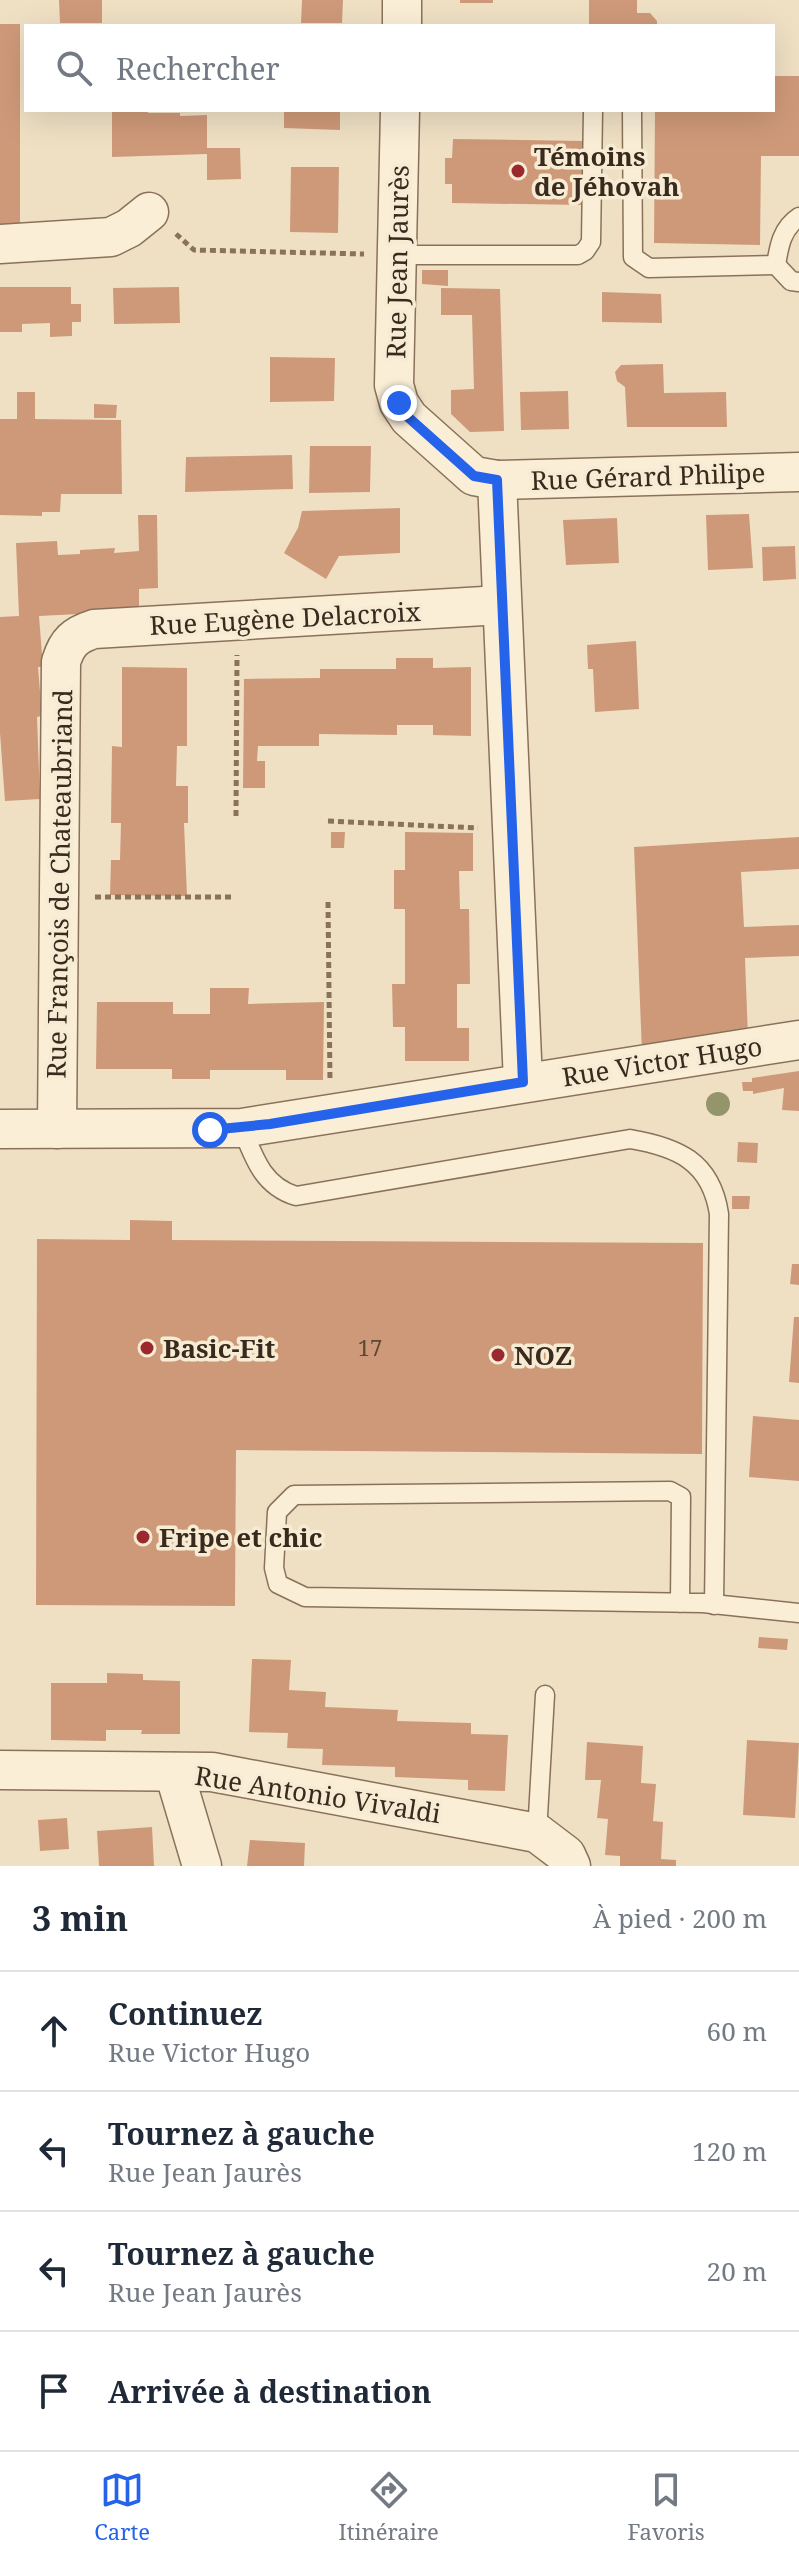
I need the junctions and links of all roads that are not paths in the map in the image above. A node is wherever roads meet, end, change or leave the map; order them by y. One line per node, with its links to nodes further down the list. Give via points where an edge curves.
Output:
1 (402, 0): 2 (street)
2 (402, 24)
3 (400, 112): 9 (street, Rue Jean Jaurès)
4 (593, 112): 9 (lane, via 591,242 585,251)
5 (632, 112): 10 (lane, via 633,257 649,268)
6 (149, 212): 8 (street, via 111,237)
7 (799, 217): 10 (lane, via 780,240)
8 (0, 244)
9 (397, 255): 13 (street, Rue Jean Jaurès, via 394,385 399,403 474,476)
10 (776, 265): 11 (lane)
11 (799, 282)
12 (799, 472): 13 (street, Rue Gérard Philipe)
13 (497, 480): 14 (street)
14 (501, 605): 15 (street, Rue Eugène Delacroix, via 94,629); 17 (street)
15 (71, 640): 20 (street, Rue François de Chateaubriand, via 61,662)
16 (799, 1040): 17 (street, Rue Victor Hugo)
17 (523, 1082): 18 (street, Rue Victor Hugo)
18 (242, 1128): 20 (street, Rue Victor Hugo); 22 (lane, via 261,1174 282,1192 296,1196 630,1139 665,1145 693,1162 707,1177 719,1214)
19 (0, 1129): 20 (street, Rue Victor Hugo)
20 (57, 1129)
21 (680, 1603): 21 (lane, via 305,1597 278,1584 277,1512 294,1495 670,1491 681,1497); 22 (lane)
22 (714, 1605): 23 (lane)
23 (799, 1613)
24 (545, 1695): 27 (lane)
25 (0, 1770): 26 (street, Rue Antonio Vivaldi)
26 (174, 1772): 27 (street, Rue Antonio Vivaldi, via 212,1772); 28 (street)
27 (537, 1833): 29 (street, Rue Antonio Vivaldi, via 566,1855)
28 (202, 1866)
29 (571, 1866)

